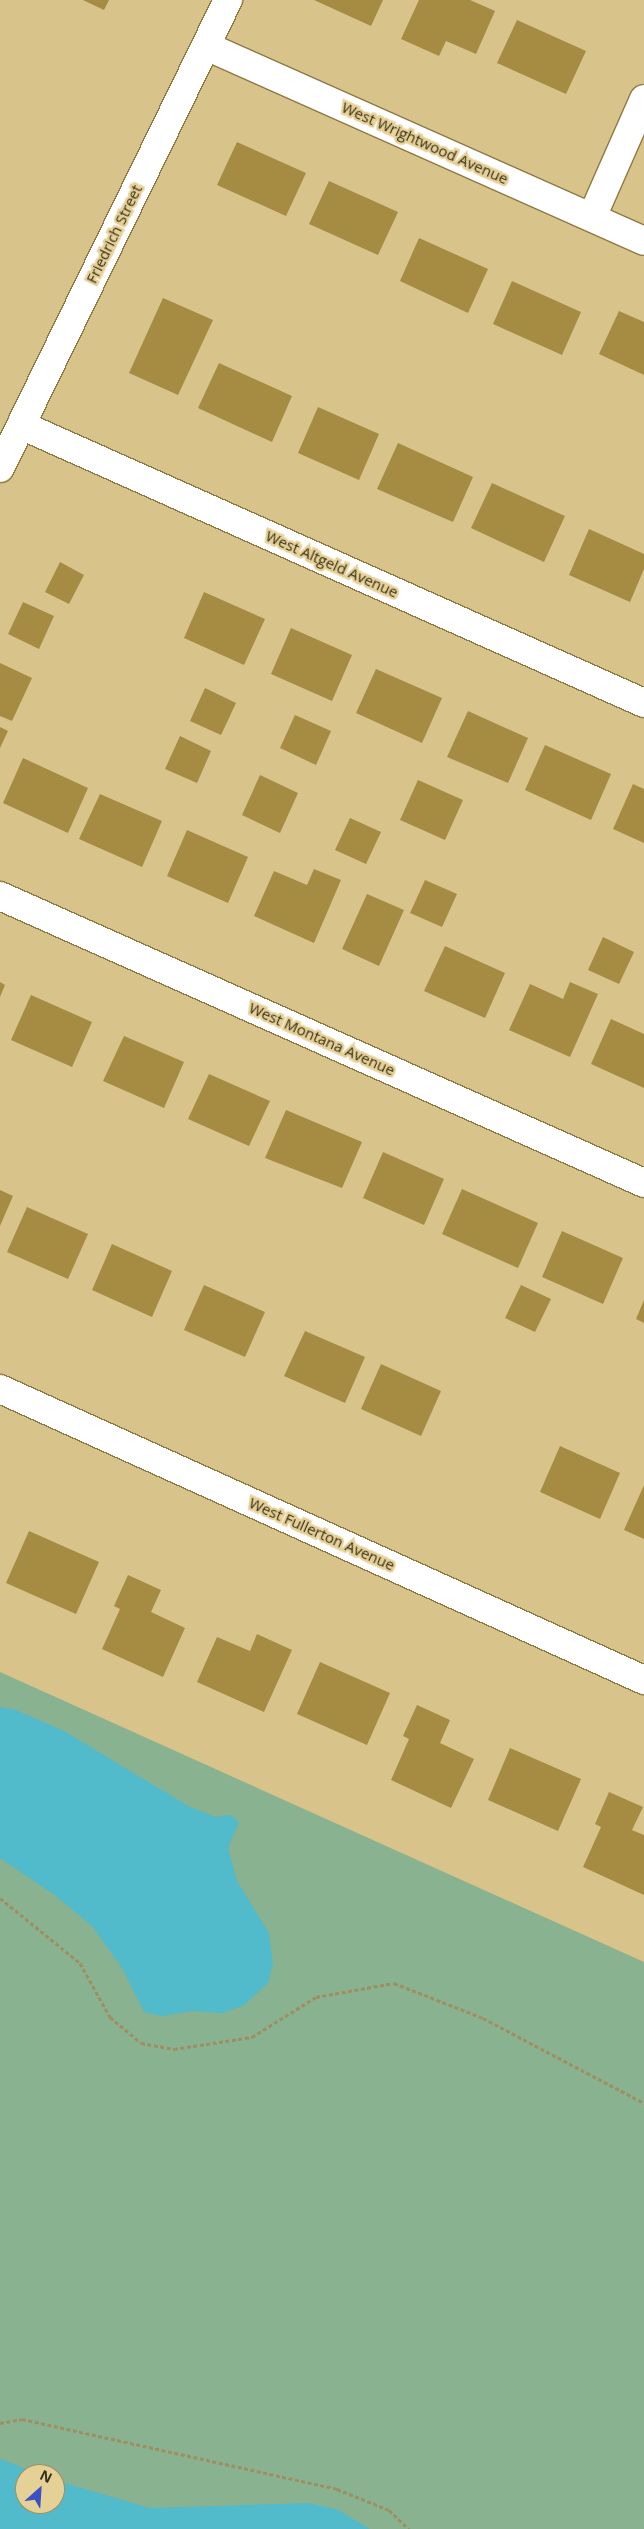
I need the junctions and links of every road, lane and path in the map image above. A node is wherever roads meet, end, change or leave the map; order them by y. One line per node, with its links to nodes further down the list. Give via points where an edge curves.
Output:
1 (228, 0): 2 (street, Friedrich Street)
2 (206, 46): 4 (street, West Wrightwood Avenue); 6 (street, Friedrich Street)
3 (644, 99): 4 (street)
4 (592, 218): 5 (street, West Wrightwood Avenue)
5 (644, 241)
6 (21, 425): 7 (street, Friedrich Street); 8 (street, West Altgeld Avenue)
7 (0, 468)
8 (644, 703)
9 (0, 896): 10 (street, West Montana Avenue)
10 (644, 1183)
11 (0, 1389): 12 (street, West Fullerton Avenue)
12 (644, 1680)
13 (0, 1898): 14 (path, via 80,1963 110,2017 141,2043 174,2049 252,2037 316,1997 394,1983 483,2018)
14 (644, 2103)
15 (0, 2422): 16 (path, via 22,2419 337,2489 389,2510)
16 (408, 2529)

